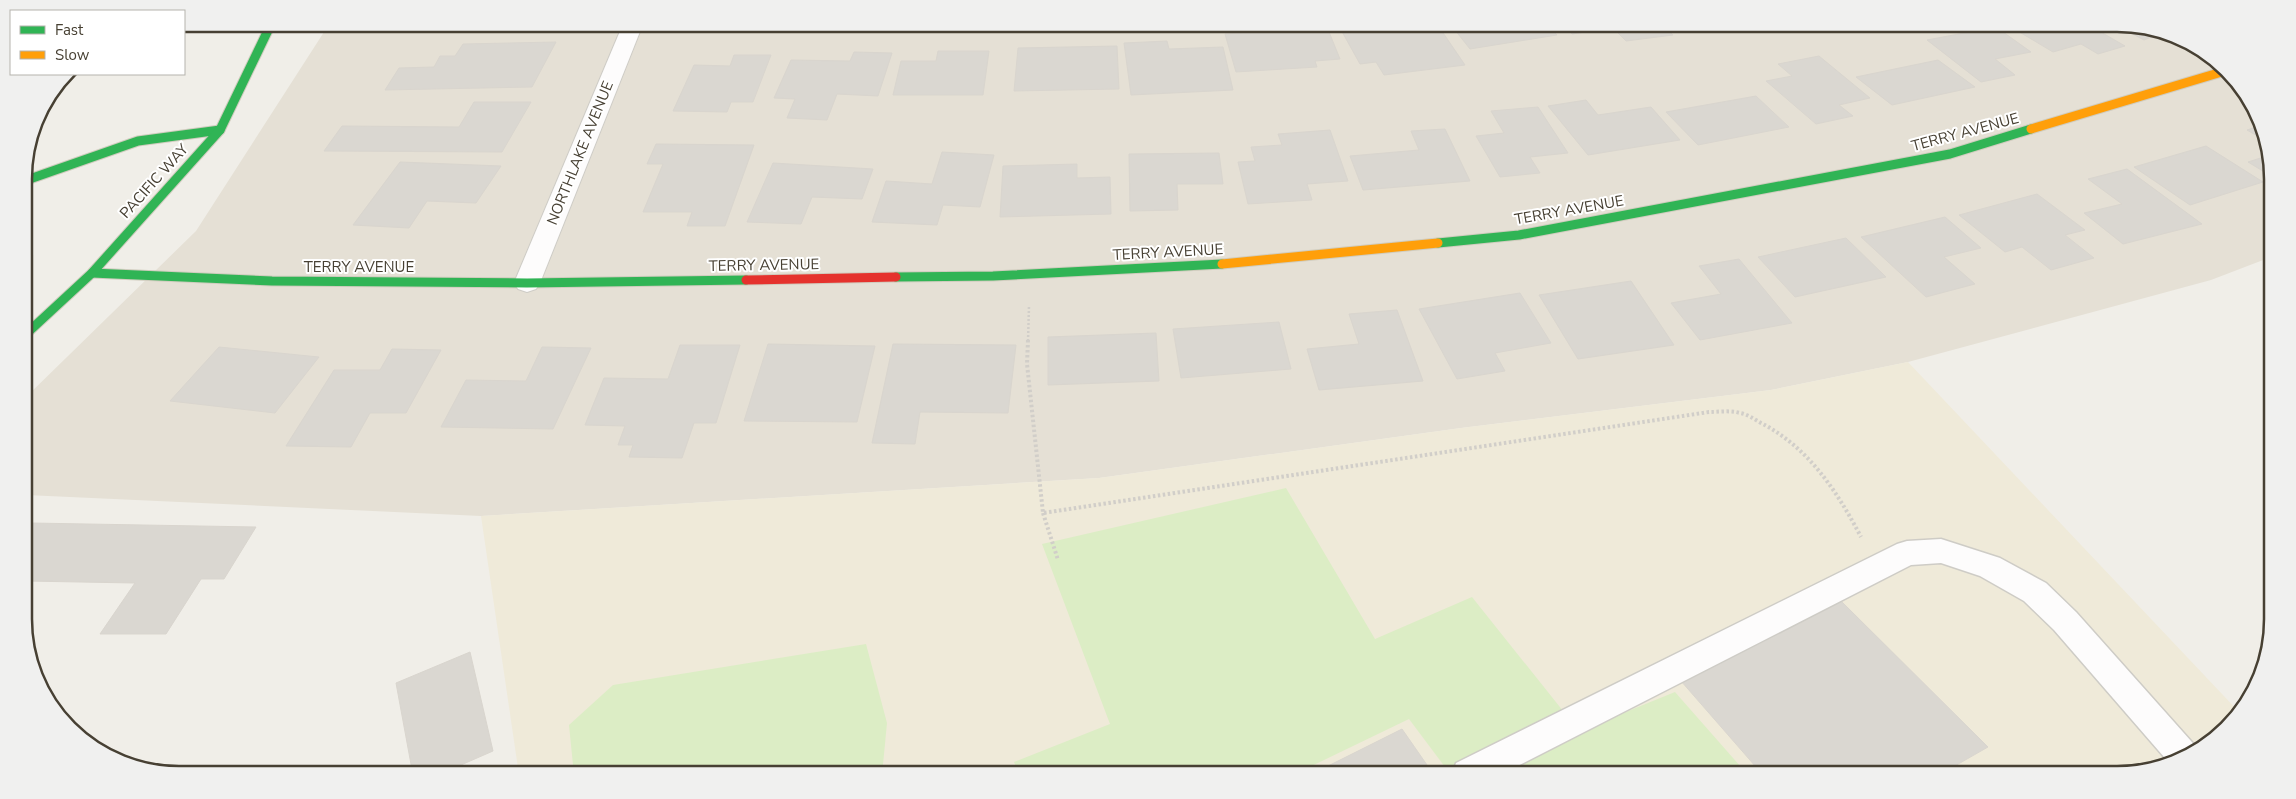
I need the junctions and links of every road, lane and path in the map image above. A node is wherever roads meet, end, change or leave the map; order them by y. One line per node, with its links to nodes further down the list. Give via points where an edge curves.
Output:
1 (267, 32): 4 (street, PACIFIC WAY)
2 (630, 32): 8 (street, NORTHLAKE AVENUE)
3 (2217, 73): 7 (street, TERRY AVENUE, via 1950,154 1519,235 1229,264)
4 (220, 130): 5 (street, via 138,140); 6 (street, PACIFIC WAY)
5 (33, 178)
6 (92, 273): 8 (street, TERRY AVENUE, via 272,281); 9 (street, PACIFIC WAY)
7 (1030, 274): 8 (street, TERRY AVENUE); 10 (path, via 1027,364)
8 (527, 283)
9 (33, 328)
10 (1043, 513): 11 (path); 12 (path, via 1709,412 1737,412 1766,424 1791,441 1818,469 1841,498 1862,537)
11 (1058, 560)
12 (1873, 570): 13 (lane, via 1907,553 1941,551 1990,567 2035,592 2065,621); 14 (lane)
13 (2180, 752)
14 (1484, 766)

